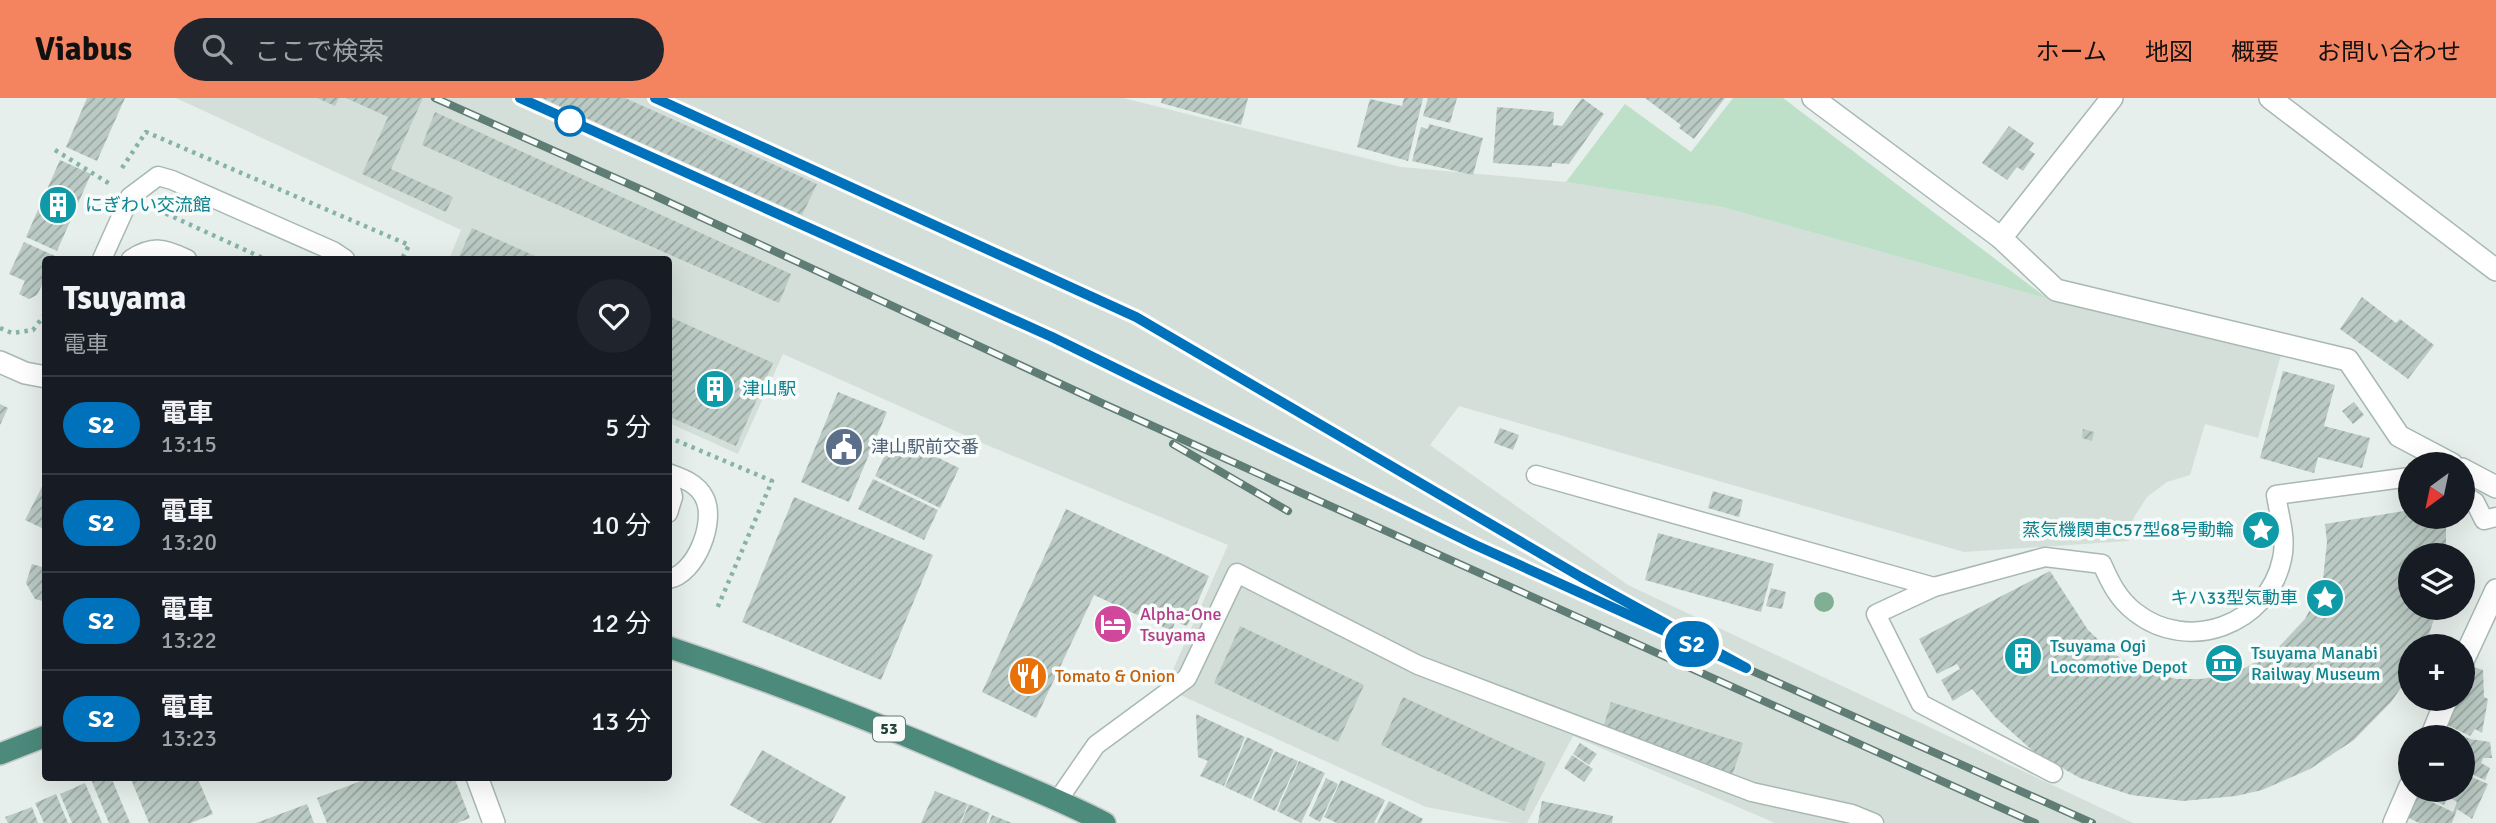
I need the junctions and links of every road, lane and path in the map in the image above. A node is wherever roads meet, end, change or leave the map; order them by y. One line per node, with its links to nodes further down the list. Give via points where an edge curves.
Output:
1 (1813, 98): 7 (street)
2 (2112, 98): 7 (street)
3 (2270, 98): 13 (street)
4 (55, 150): 5 (path)
5 (111, 185)
6 (130, 197): 8 (lane); 11 (path); 12 (lane, via 158,176)
7 (2001, 238): 19 (street, via 2056,289 2348,360 2399,436)
8 (103, 256)
9 (136, 256): 10 (lane, via 145,250 167,250)
10 (180, 256)
11 (258, 256)
12 (341, 256)
13 (2496, 270)
14 (42, 318): 15 (path, via 33,330 12,333)
15 (0, 328)
16 (0, 362): 17 (street)
17 (42, 376)
18 (672, 439): 30 (path, via 772,481)
19 (2429, 452)
20 (1536, 475): 28 (lane)
21 (672, 476): 27 (lane, via 699,489 709,508 691,568)
22 (2475, 476): 24 (street)
23 (2398, 479): 28 (lane, via 2276,495 2284,545 2275,580 2246,615 2220,628 2174,631 2146,620 2122,600 2102,564 2045,557)
24 (2496, 487)
25 (2475, 502): 26 (lane, via 2484,520)
26 (2496, 517)
27 (672, 578)
28 (1934, 587): 35 (lane, via 1876,614 1922,704)
29 (2496, 590): 31 (street)
30 (716, 611)
31 (2475, 635)
32 (672, 648): 37 (highway, 53, via 900,733)
33 (42, 738): 34 (highway)
34 (0, 754)
35 (2053, 773)
36 (478, 781): 39 (street)
37 (1058, 800): 40 (highway, 53); 41 (lane, via 1096,745 1187,678 1237,573 1418,666 1752,792)
38 (2403, 802): 42 (street)
39 (494, 823)
40 (1105, 823)
41 (1874, 823)
42 (2394, 823)

